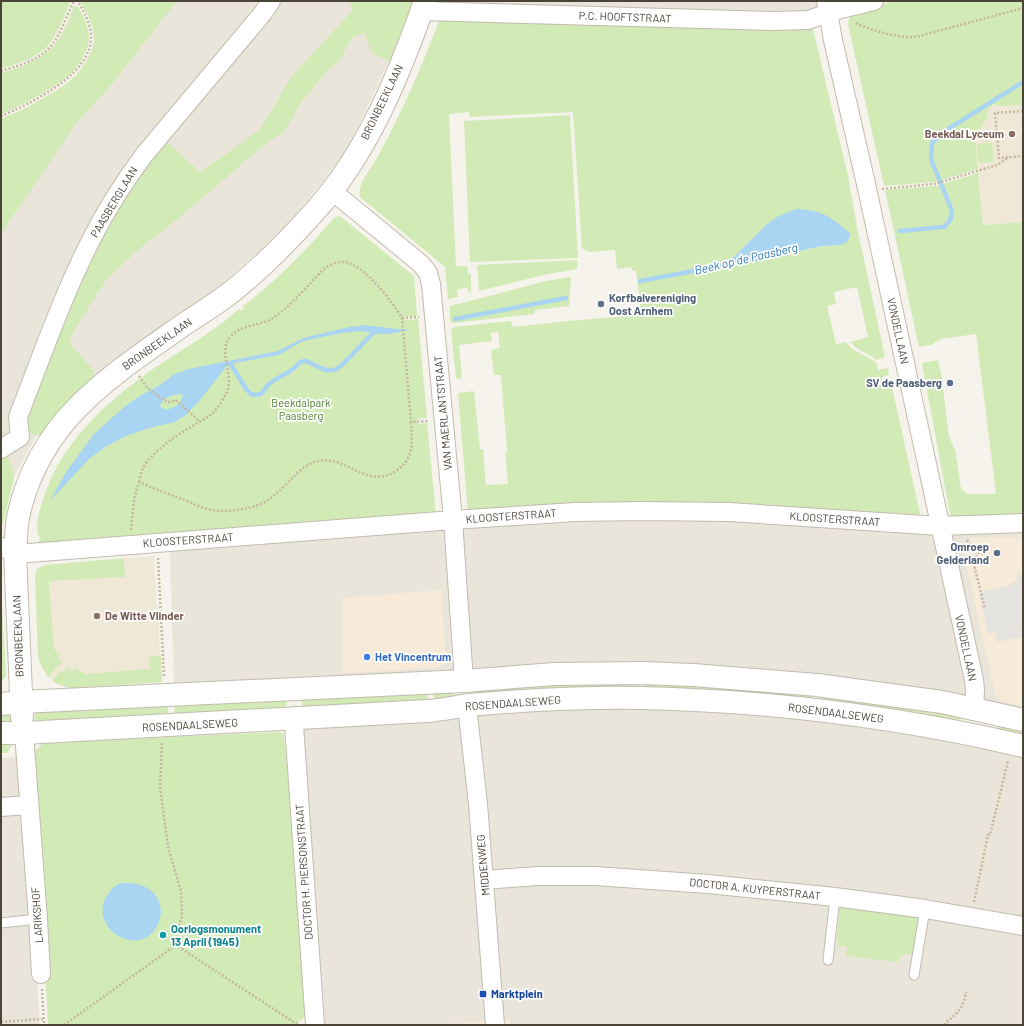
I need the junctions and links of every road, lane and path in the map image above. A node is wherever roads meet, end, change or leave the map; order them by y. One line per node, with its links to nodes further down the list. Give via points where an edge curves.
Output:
1 (74, 1): 8 (path, via 57,37 48,49 30,61)
2 (78, 1): 10 (path, via 92,38 83,61 70,77)
3 (271, 1): 19 (street, PAASBERGLAAN, via 144,155 102,219 72,280 18,418)
4 (874, 1): 6 (street, P.C. HOOFTSTRAAT)
5 (423, 6): 6 (street, P.C. HOOFTSTRAAT, via 774,20 808,20); 13 (street, BRONBEEKLAAN, via 372,126)
6 (832, 8): 7 (path, via 861,25 904,38); 14 (street, VONDELLAAN)
7 (1023, 8)
8 (1, 71)
9 (1023, 110): 12 (path, via 996,112 999,158)
10 (1, 116)
11 (1023, 156): 12 (path)
12 (1009, 157): 14 (path, via 997,165 948,181)
13 (331, 190): 16 (street, VAN MAERLANTSTRAAT, via 421,264 428,273 435,316); 20 (street, BRONBEEKLAAN, via 316,210 266,262 230,293 130,362 100,386 69,415)
14 (867, 190): 25 (street, VONDELLAAN)
15 (147, 388): 17 (path, via 166,401 176,400)
16 (443, 420): 18 (path); 23 (street, VAN MAERLANTSTRAAT)
17 (200, 422): 18 (path, via 213,413 229,388 226,347 231,336 243,328 274,317 327,266 343,262 360,269 402,318); 22 (path, via 154,454 143,468)
18 (411, 422): 22 (path, via 411,452 407,461 393,473 386,476 368,476 335,461 319,460 304,468 263,503 251,507 226,511 207,509)
19 (20, 437): 20 (street); 21 (street)
20 (45, 448): 28 (street, BRONBEEKLAAN, via 22,501 16,530)
21 (1, 449)
22 (138, 482): 27 (path, via 132,511)
23 (453, 520): 25 (street, KLOOSTERSTRAAT, via 575,512 729,512); 26 (street, KLOOSTERSTRAAT); 32 (street, VAN MAERLANTSTRAAT)
24 (1023, 523): 25 (street, KLOOSTERSTRAAT)
25 (940, 526): 36 (street, VONDELLAAN, via 974,680)
26 (157, 542): 27 (street, KLOOSTERSTRAAT); 31 (path)
27 (130, 545): 28 (street, KLOOSTERSTRAAT, via 29,553)
28 (8, 549): 34 (street, BRONBEEKLAAN)
29 (979, 552): 30 (path, via 974,565)
30 (984, 610)
31 (164, 680)
32 (464, 681): 33 (street); 35 (street); 36 (street, via 554,674 693,675 817,684)
33 (294, 689): 34 (street); 37 (street)
34 (11, 703): 41 (street, BRONBEEKLAAN)
35 (467, 706): 37 (street, ROSENDAALSEWEG, via 432,711); 40 (street, ROSENDAALSEWEG, via 597,699 696,700 813,710); 47 (street, MIDDENWEG)
36 (974, 709): 38 (street); 40 (street)
37 (295, 719): 41 (street, ROSENDAALSEWEG); 64 (street, DOCTOR H. PIERSONSTRAAT)
38 (1023, 720)
39 (1, 733): 41 (street, ROSENDAALSEWEG)
40 (969, 733): 43 (street, ROSENDAALSEWEG)
41 (24, 734): 45 (street, LARIKSHOF)
42 (162, 741): 54 (path, via 160,787 168,846 181,891 182,915)
43 (1023, 746)
44 (1006, 771): 50 (path, via 988,835)
45 (29, 805): 46 (street); 51 (street, LARIKSHOF)
46 (1, 807)
47 (484, 880): 48 (street, DOCTOR A. KUYPERSTRAAT, via 538,876 595,876); 65 (street, MIDDENWEG)
48 (835, 897): 49 (street, DOCTOR A. KUYPERSTRAAT); 55 (lane)
49 (925, 908): 50 (street, DOCTOR A. KUYPERSTRAAT); 57 (lane)
50 (971, 917): 53 (street, DOCTOR A. KUYPERSTRAAT)
51 (38, 919): 52 (lane); 56 (street, LARIKSHOF)
52 (1, 923)
53 (1023, 926)
54 (176, 945): 62 (path); 63 (path)
55 (828, 960)
56 (41, 974): 59 (path)
57 (914, 975)
58 (966, 992): 66 (path, via 958,1012)
59 (43, 1019): 60 (path); 61 (path)
60 (1, 1022)
61 (44, 1025)
62 (64, 1025)
63 (298, 1025)
64 (315, 1025)
65 (495, 1025)
66 (945, 1025)

